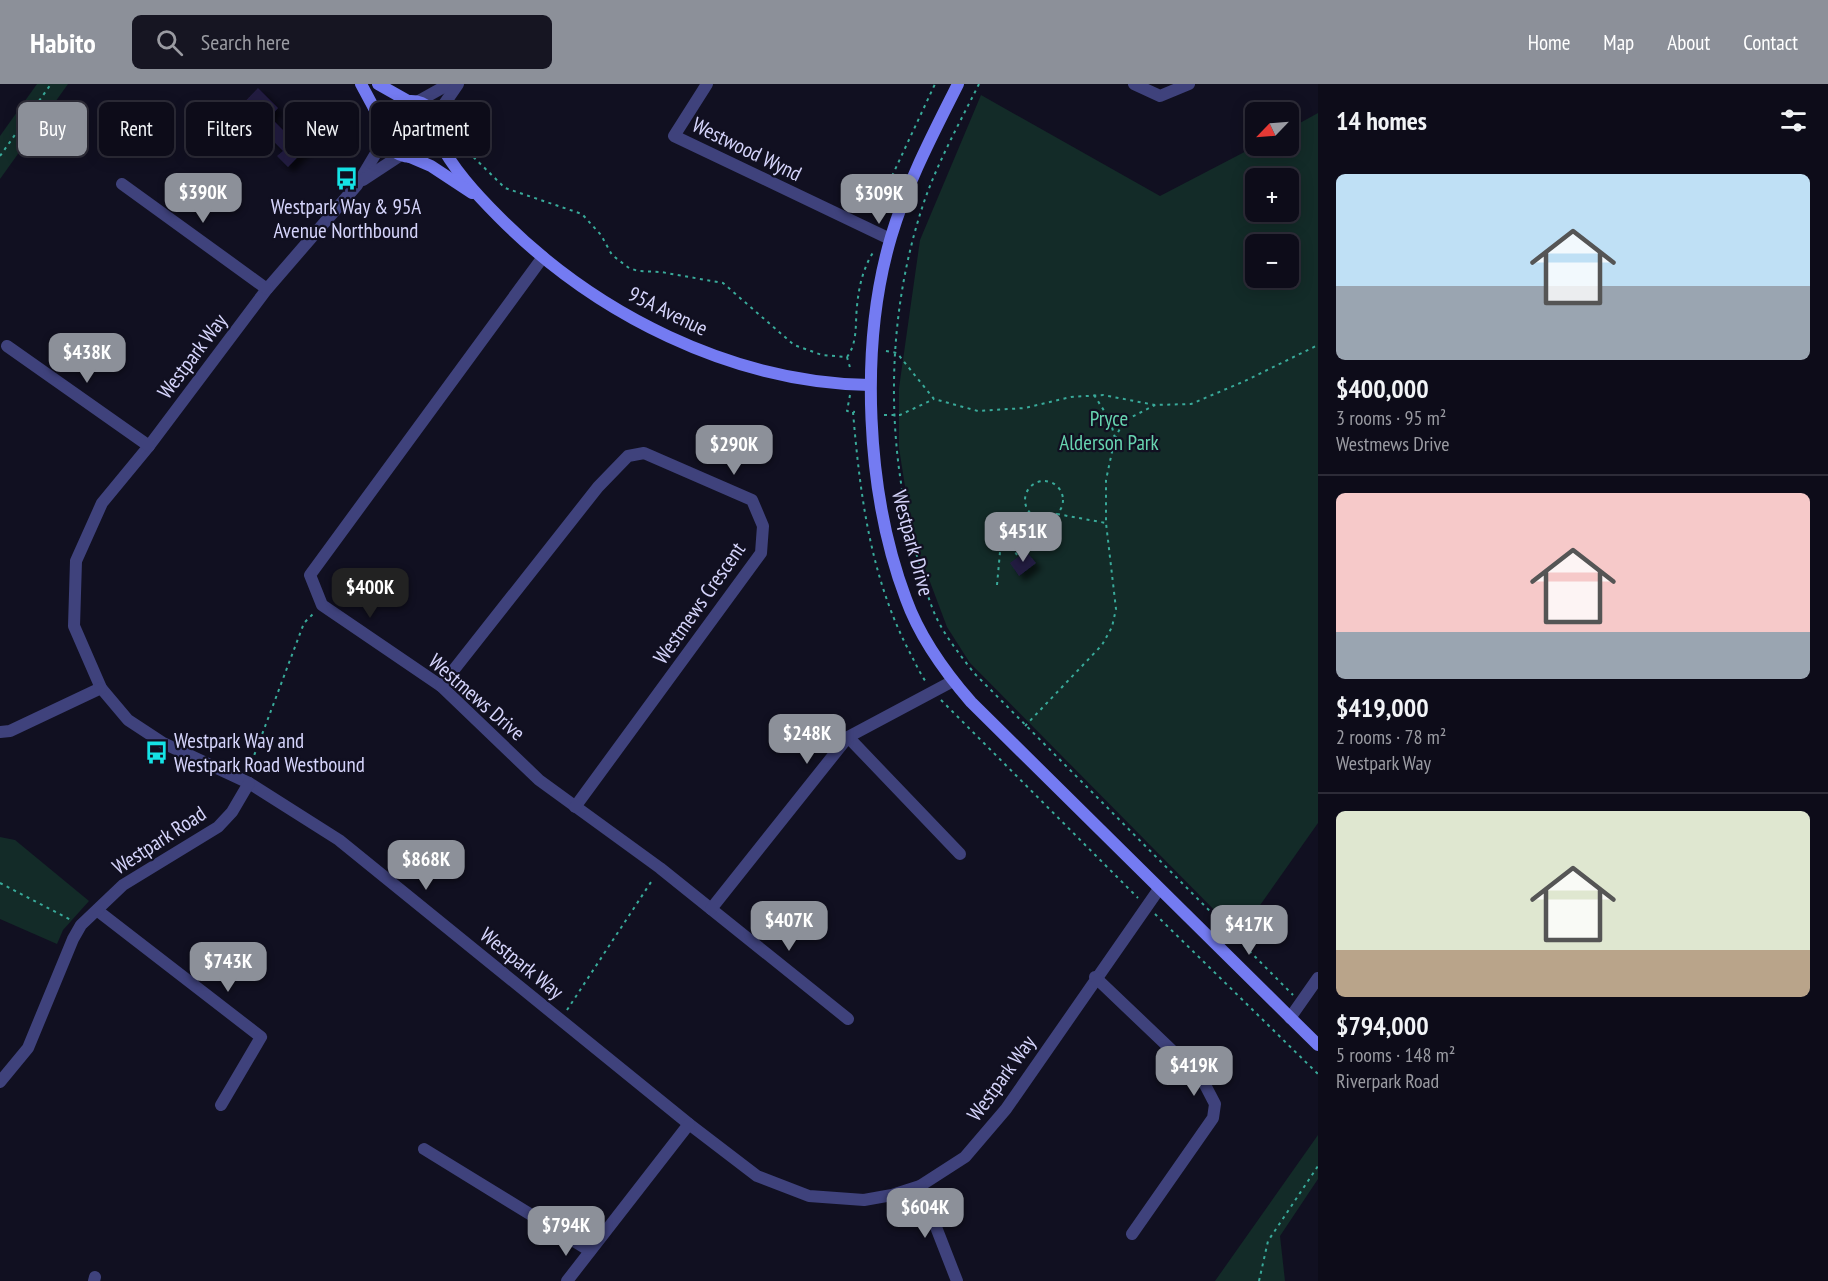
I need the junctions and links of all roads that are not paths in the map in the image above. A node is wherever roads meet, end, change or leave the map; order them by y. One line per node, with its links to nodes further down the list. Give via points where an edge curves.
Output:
1 (362, 84): 11 (street)
2 (378, 84): 9 (street)
3 (449, 84): 9 (street)
4 (458, 84): 10 (street)
5 (707, 84): 18 (street, Westwood Wynd, via 674,136)
6 (1134, 84): 7 (street, via 1160,96)
7 (1190, 84)
8 (954, 86): 18 (street, Westpark Drive, via 908,187)
9 (412, 102)
10 (449, 102)
11 (371, 104)
12 (372, 156): 16 (street, Westpark Way)
13 (404, 156): 16 (street, Westpark Way); 17 (street, 95A Avenue, via 431,166)
14 (447, 156): 17 (street, 95A Avenue)
15 (122, 184): 20 (street)
16 (357, 185): 20 (street, Westpark Way)
17 (483, 201): 19 (street, 95A Avenue)
18 (890, 239): 22 (street, Westpark Drive, via 876,315)
19 (543, 257): 22 (street, 95A Avenue, via 585,289 686,345 754,368 828,384); 25 (street, Westmews Drive, via 310,575 322,604)
20 (267, 289): 23 (street, Westpark Way)
21 (7, 346): 23 (street)
22 (870, 385): 24 (street, Westpark Drive, via 876,474 899,578 919,628)
23 (149, 446): 26 (street, Westpark Way, via 102,503 76,561 74,626)
24 (953, 681): 28 (street); 32 (street, Westpark Drive)
25 (441, 686): 30 (street, Westmews Drive, via 539,780); 30 (street, Westmews Crescent, via 598,488 628,456 644,453 753,500 763,526 761,553)
26 (101, 688): 27 (street, via 10,731); 29 (street, Westpark Way, via 128,720 163,743)
27 (0, 732)
28 (848, 738): 31 (street); 33 (street)
29 (249, 783): 34 (street, Westpark Road, via 218,827 123,885); 42 (street, Westpark Way, via 339,840)
30 (575, 807): 33 (street, Westmews Drive)
31 (960, 854)
32 (1159, 889): 35 (street, Westpark Way); 37 (street, Westpark Drive)
33 (711, 909): 38 (street, Westmews Drive)
34 (98, 911): 40 (street, Westpark Road, via 81,925 28,1048); 41 (street, via 261,1037)
35 (1095, 977): 44 (street, Westpark Way, via 1006,1109 965,1157); 45 (street, via 1202,1079 1215,1104 1213,1118)
36 (1318, 978): 37 (street)
37 (1290, 1018): 39 (street, Westpark Drive)
38 (848, 1019)
39 (1318, 1045)
40 (0, 1082)
41 (221, 1106)
42 (689, 1124): 44 (street, Westpark Way, via 757,1176 809,1196 864,1200); 46 (street)
43 (424, 1149): 46 (street)
44 (920, 1186): 48 (street)
45 (1132, 1234)
46 (590, 1251): 47 (street)
47 (567, 1281)
48 (957, 1281)

